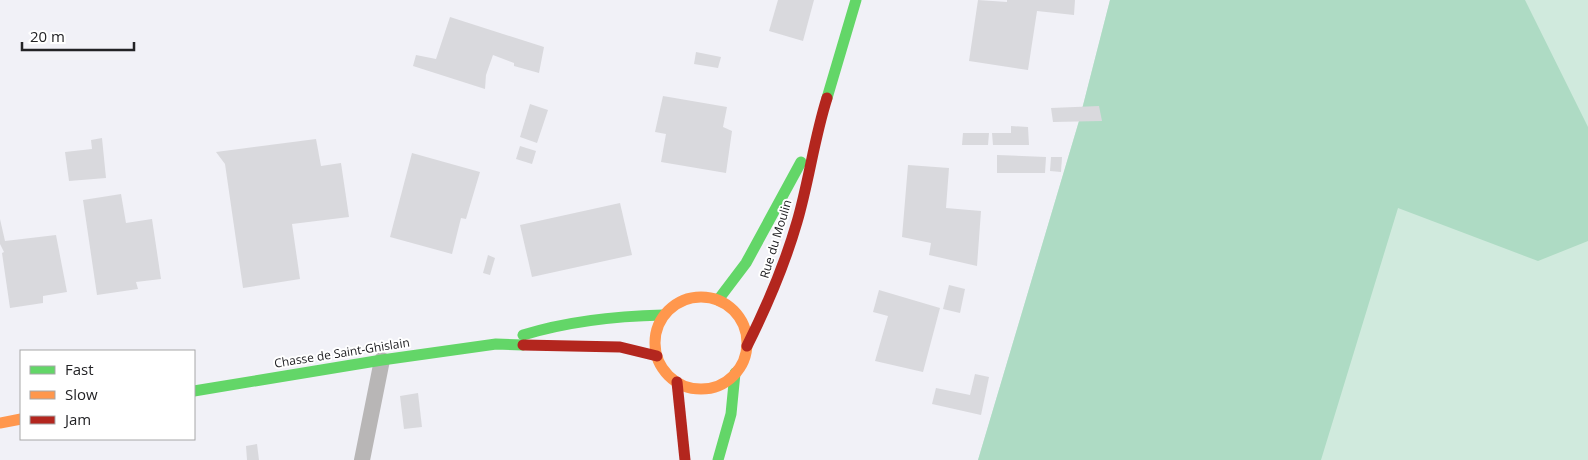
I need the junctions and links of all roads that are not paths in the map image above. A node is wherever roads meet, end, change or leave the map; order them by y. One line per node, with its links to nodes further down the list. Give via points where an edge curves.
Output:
1 (856, 0): 2 (street, Rue du Moulin)
2 (816, 134): 3 (street, Rue du Moulin, via 746,263); 6 (street, Rue du Moulin, via 798,220 777,285)
3 (718, 300): 4 (street, via 691,298 678,302); 6 (street, via 740,318)
4 (663, 315): 5 (street, Chasse de Saint-Ghislain, via 605,316 547,327); 7 (street, via 654,342)
5 (496, 344): 7 (street, Chasse de Saint-Ghislain, via 620,347); 8 (street, Chasse de Saint-Ghislain)
6 (747, 346): 9 (street)
7 (657, 356): 10 (street, via 664,371)
8 (382, 360): 11 (street, Chasse de Saint-Ghislain); 14 (lane)
9 (735, 373): 10 (street, via 723,383 708,388 692,388); 16 (street, via 731,414)
10 (677, 382): 15 (street)
11 (195, 391)
12 (20, 420): 13 (street)
13 (0, 423)
14 (362, 460)
15 (684, 460)
16 (718, 460)

